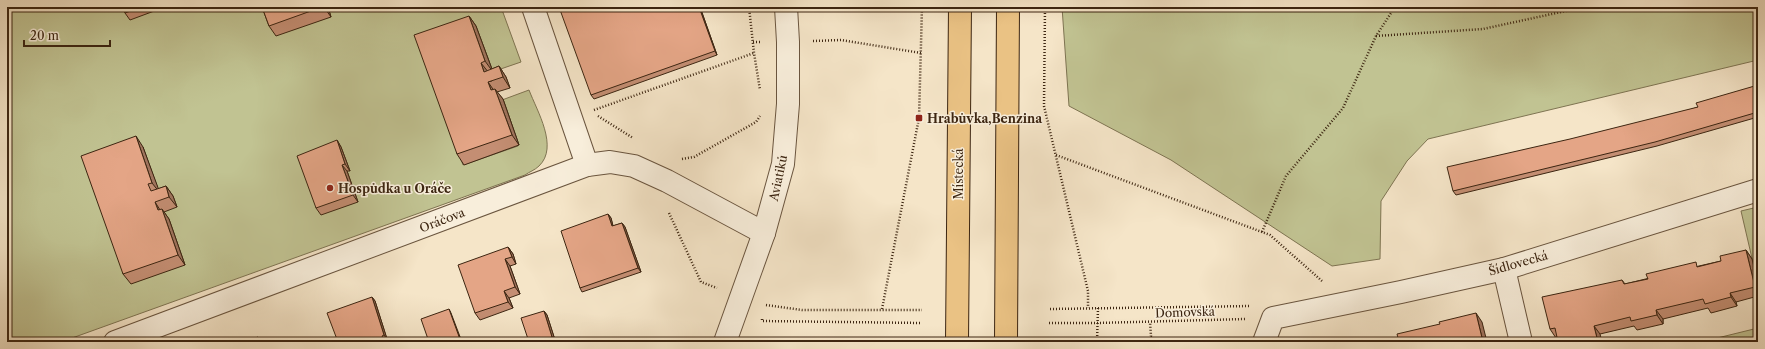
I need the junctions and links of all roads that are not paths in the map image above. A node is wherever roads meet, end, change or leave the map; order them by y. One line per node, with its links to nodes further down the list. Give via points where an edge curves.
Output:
1 (533, 7): 5 (street)
2 (786, 7): 7 (street, Aviatiků, via 788,104 783,164)
3 (960, 7): 11 (highway, Místecká)
4 (1008, 7): 12 (highway)
5 (587, 165): 7 (street, Oráčova, via 610,162 634,166); 9 (street, Oráčova)
6 (1758, 190): 8 (street, Šídlovecká)
7 (764, 233): 10 (street, Aviatiků)
8 (1504, 269): 13 (street, Šídlovecká, via 1273,318); 14 (street)
9 (115, 342)
10 (726, 342)
11 (957, 342)
12 (1006, 342)
13 (1264, 342)
14 (1521, 342)

